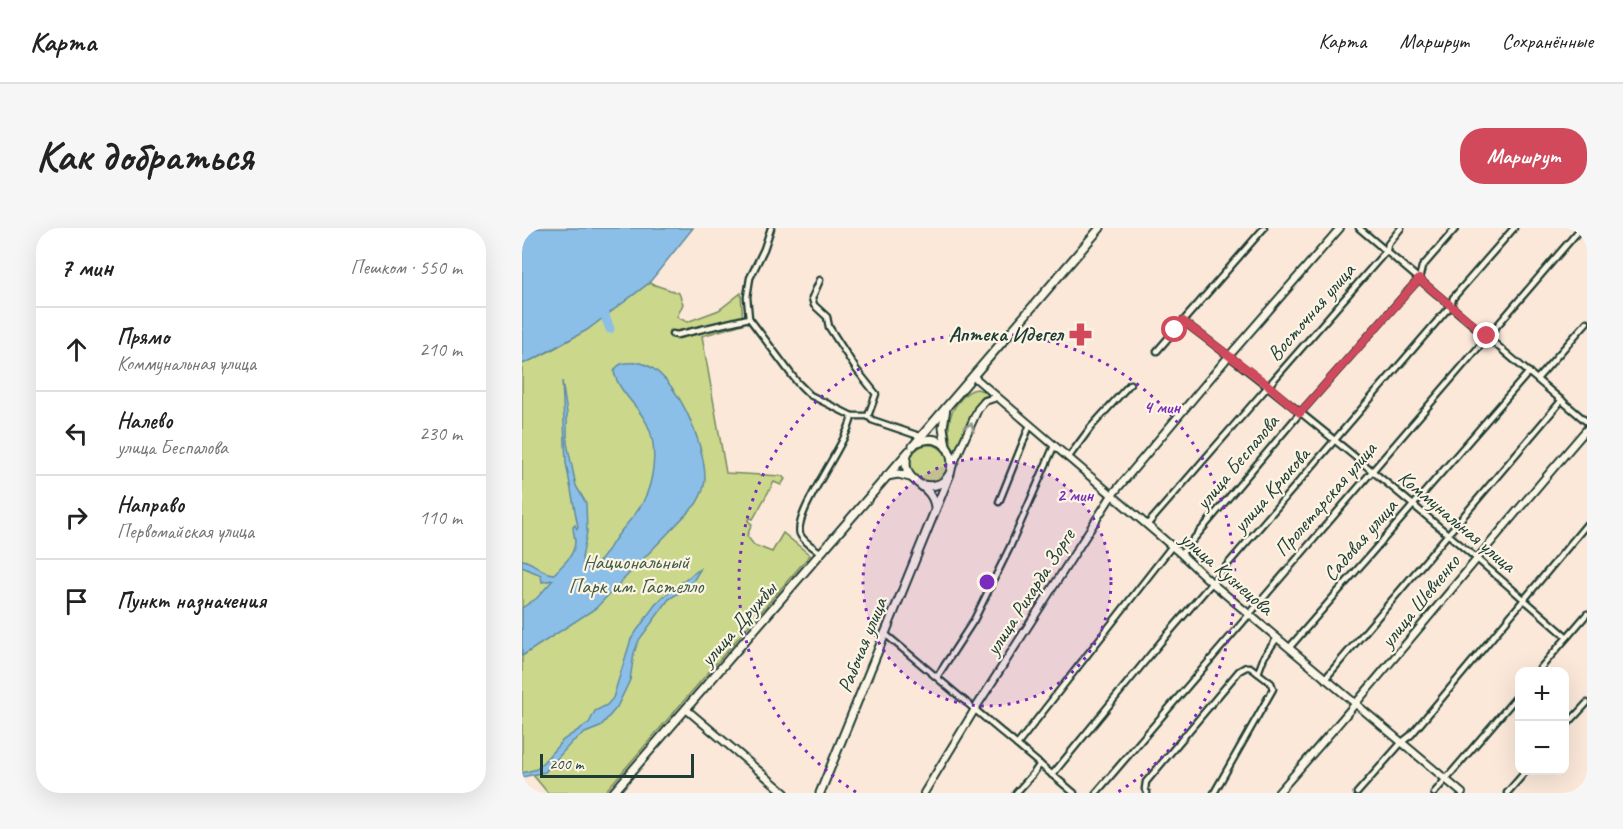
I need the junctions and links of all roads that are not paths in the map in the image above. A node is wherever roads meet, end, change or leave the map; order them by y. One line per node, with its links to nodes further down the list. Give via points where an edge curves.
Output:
1 (771, 228): 14 (street, via 750,278)
2 (1100, 228): 22 (main road)
3 (1264, 228): 15 (street)
4 (1340, 228): 20 (street, улица Рихарда Зорге)
5 (1359, 228): 10 (street)
6 (1401, 228): 10 (street, Восточная улица)
7 (1456, 228): 11 (street, улица Беспалова, via 1422,267)
8 (1514, 228): 13 (street, улица Крюкова, via 1453,298)
9 (1581, 228): 18 (street, Пролетарская улица)
10 (1387, 250): 11 (street); 25 (street, Восточная улица)
11 (1419, 279): 13 (street); 29 (street, улица Беспалова)
12 (820, 280): 31 (street, via 812,298 814,305 827,318 856,369 876,394)
13 (1451, 306): 18 (street); 36 (street, улица Крюкова)
14 (749, 318): 17 (street); 30 (street, via 803,388 821,402)
15 (1183, 321): 19 (street); 20 (street, Коммунальная улица)
16 (1587, 322): 23 (street)
17 (672, 334)
18 (1487, 336): 21 (street); 42 (street, Пролетарская улица)
19 (1157, 351)
20 (1229, 356): 25 (street, Коммунальная улица); 46 (street, улица Рихарда Зорге)
21 (1529, 372): 23 (street); 48 (street, Садовая улица)
22 (973, 376): 26 (street, улица Кузнецова); 28 (main road)
23 (1537, 379): 27 (street)
24 (1130, 384): 40 (street)
25 (1268, 385): 29 (street, Коммунальная улица); 51 (street, Восточная улица)
26 (997, 397): 33 (street, улица Кузнецова); 41 (street, one-way to 26, via 978,409 985,401)
27 (1562, 400): 32 (street); 52 (street)
28 (946, 407): 35 (main road); 38 (main road)
29 (1300, 413): 36 (street, Коммунальная улица); 55 (street, улица Беспалова)
30 (852, 416): 31 (street); 54 (street, via 848,433 826,467 801,521 800,534)
31 (867, 416): 35 (street)
32 (1587, 422)
33 (1030, 425): 37 (street, улица Кузнецова); 47 (street)
34 (1587, 429): 56 (street, улица Шевченко)
35 (924, 438): 38 (main road); 39 (main road)
36 (1335, 442): 42 (street, Коммунальная улица); 57 (street, улица Крюкова)
37 (1054, 446): 40 (street, улица Кузнецова); 67 (street, via 974,620)
38 (946, 447): 41 (main road, via 952,456)
39 (911, 448): 43 (main road, улица Дружбы); 44 (main road, via 906,464)
40 (1068, 458): 46 (street, улица Кузнецова)
41 (951, 470): 45 (main road, via 938,484); 49 (main road, Рабочая улица)
42 (1371, 472): 48 (street, Коммунальная улица); 59 (street, Пролетарская улица)
43 (887, 476): 44 (main road); 54 (main road, улица Дружбы)
44 (910, 477): 45 (main road)
45 (922, 485): 49 (main road, via 933,499)
46 (1112, 495): 51 (street, улица Кузнецова); 73 (street, улица Рихарда Зорге)
47 (999, 502)
48 (1412, 505): 52 (street, Коммунальная улица); 64 (street, Садовая улица)
49 (935, 510): 61 (main road, Рабочая улица)
50 (1587, 524): 58 (street)
51 (1147, 525): 53 (street, улица Кузнецова)
52 (1447, 535): 56 (street, Коммунальная улица); 68 (street)
53 (1172, 546): 55 (street, улица Кузнецова); 76 (street)
54 (821, 553): 72 (main road, улица Дружбы)
55 (1180, 554): 57 (street, улица Кузнецова)
56 (1476, 558): 58 (street, Коммунальная улица); 71 (street, улица Шевченко)
57 (1213, 584): 59 (street, улица Кузнецова); 78 (street, улица Крюкова)
58 (1524, 599): 62 (street, Коммунальная улица); 75 (street)
59 (1249, 614): 63 (street, улица Кузнецова); 87 (street, Пролетарская улица)
60 (1587, 614): 62 (street)
61 (884, 633): 67 (street); 83 (main road, Рабочая улица)
62 (1567, 637): 65 (street)
63 (1277, 638): 64 (street, улица Кузнецова); 66 (street)
64 (1289, 648): 68 (street, улица Кузнецова)
65 (1542, 667)
66 (1258, 673): 88 (street, via 1250,667 1239,671 1146,782); 89 (street, via 1273,689)
67 (937, 677): 73 (street)
68 (1325, 679): 71 (street, улица Кузнецова)
69 (1515, 699): 80 (street)
70 (1587, 703): 74 (street)
71 (1357, 704): 75 (street, улица Кузнецова); 90 (street, улица Шевченко)
72 (686, 709): 81 (main road, улица Дружбы); 82 (street)
73 (975, 709): 76 (street); 84 (street, улица Рихарда Зорге)
74 (1569, 723)
75 (1402, 742): 80 (street, улица Кузнецова); 91 (street)
76 (1017, 745): 77 (street)
77 (1040, 764): 78 (street); 85 (street)
78 (1052, 775): 86 (street)
79 (1523, 775): 94 (street)
80 (1445, 780): 92 (street); 93 (street, улица Кузнецова)
81 (613, 793)
82 (785, 793)
83 (820, 793)
84 (924, 793)
85 (1016, 793)
86 (1074, 793)
87 (1096, 793)
88 (1147, 793)
89 (1214, 793)
90 (1278, 793)
91 (1357, 793)
92 (1434, 793)
93 (1462, 793)
94 (1507, 793)

